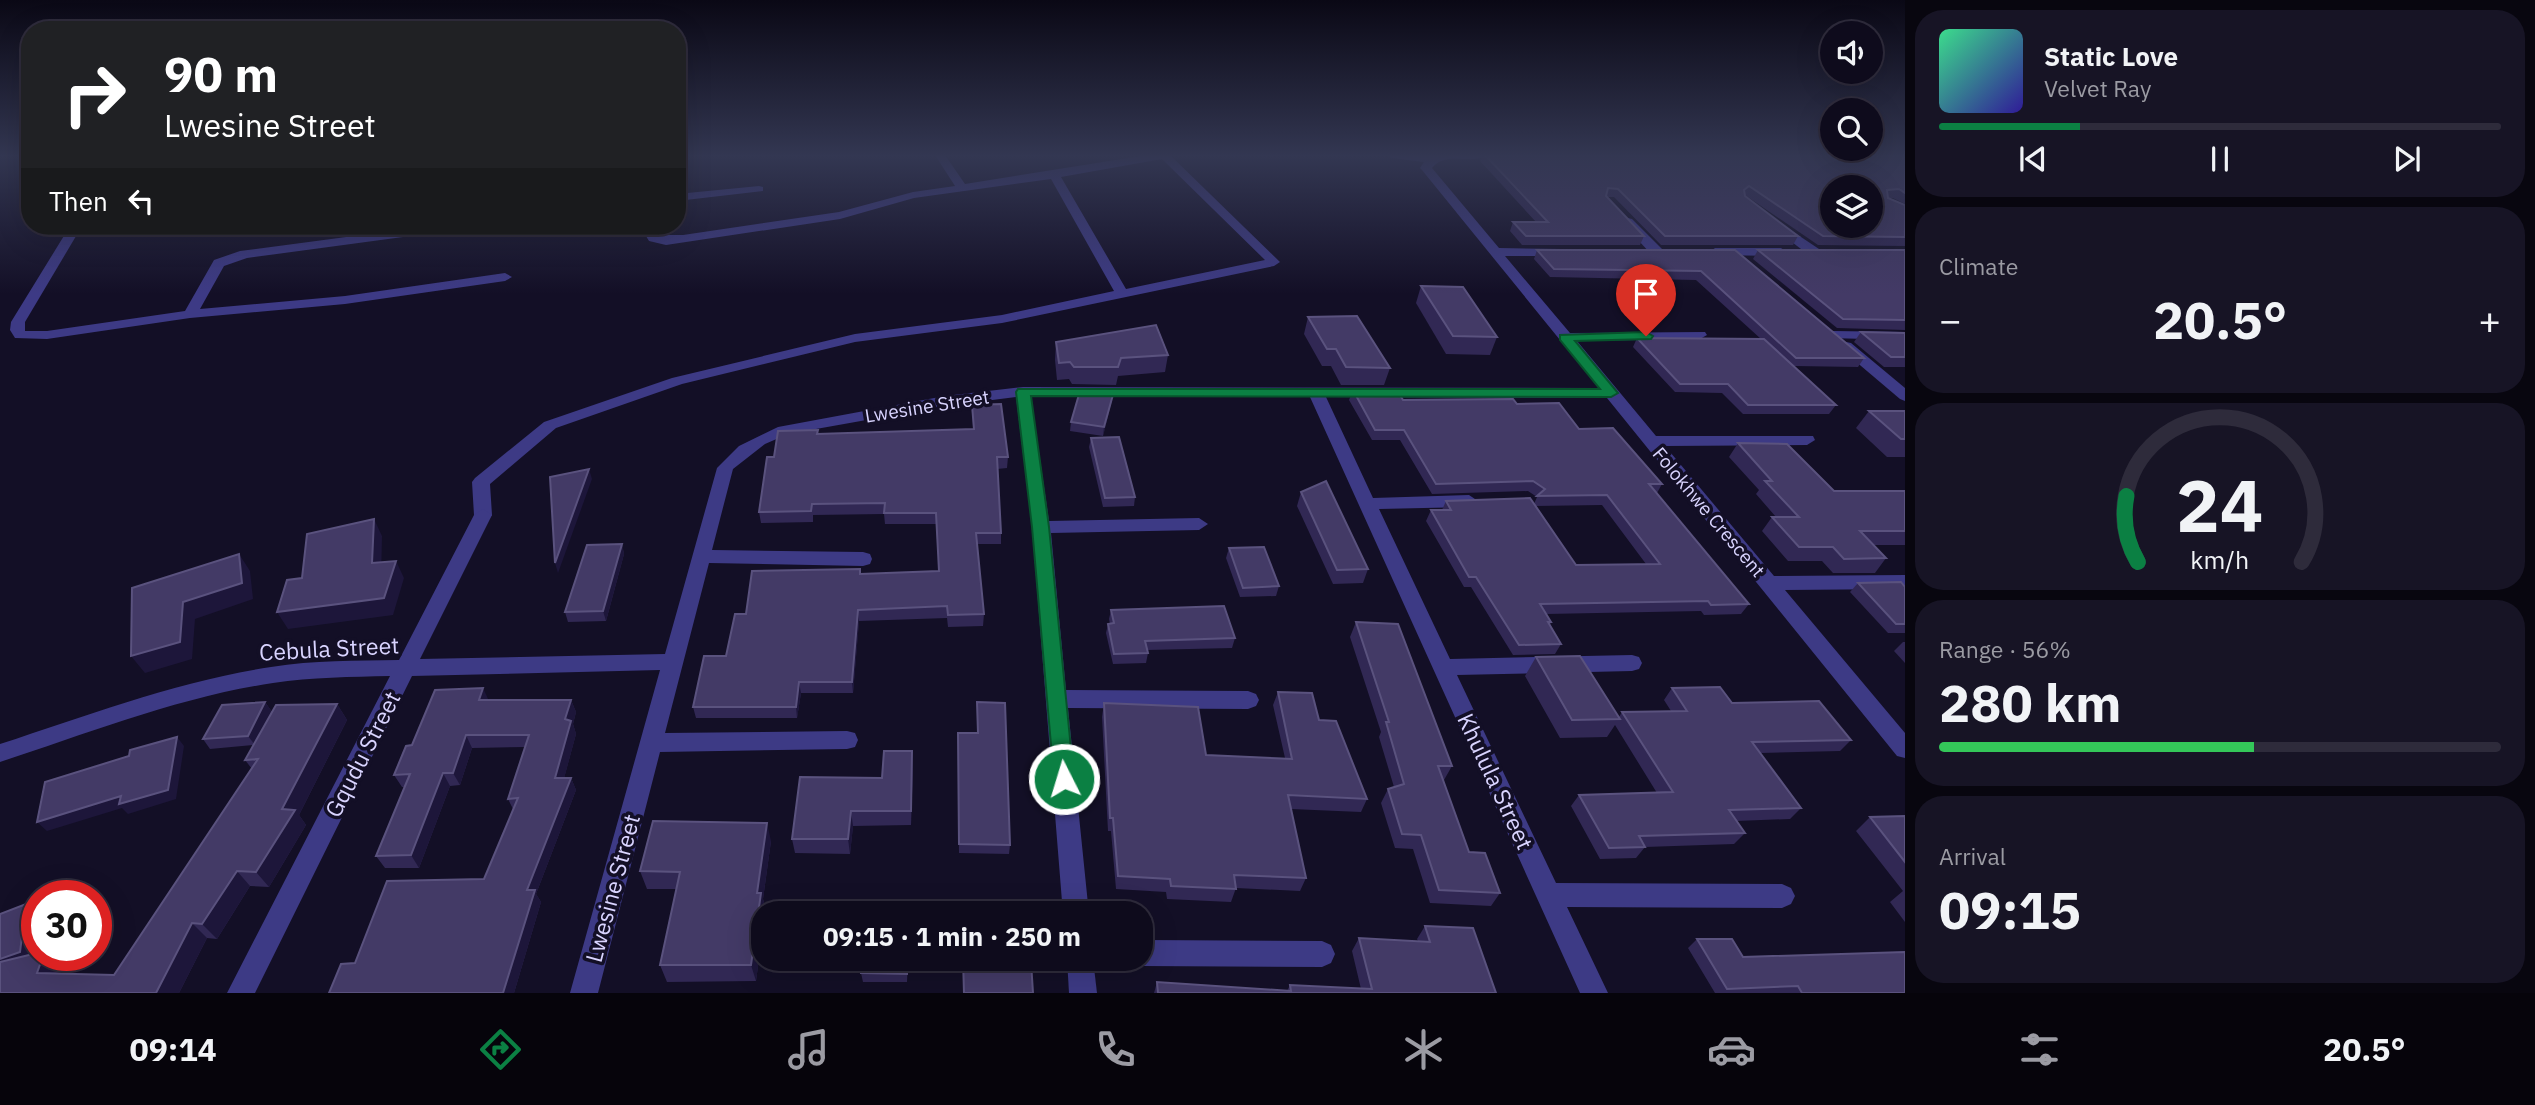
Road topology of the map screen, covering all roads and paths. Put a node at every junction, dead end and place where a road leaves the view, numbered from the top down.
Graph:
1 (890, 201) edge
2 (1072, 201) edge
3 (1212, 201) edge
4 (1453, 201) edge
5 (1616, 210) edge
6 (1765, 216) edge
7 (71, 235) edge
8 (357, 235) edge
9 (651, 235) edge
10 (1494, 252) junction
11 (1576, 252) edge
12 (1657, 252) edge
13 (1696, 252) edge
14 (1734, 252) junction
15 (1754, 269) edge
16 (505, 277) dead end
17 (1123, 295) junction
18 (190, 314) junction
19 (1700, 335) edge
20 (1905, 336) edge
21 (1565, 337) junction
22 (1315, 391) junction
23 (1023, 392) junction
24 (1611, 393) junction
25 (1905, 396) edge
26 (1807, 440) dead end
27 (1651, 441) junction
28 (1488, 501) edge
29 (1367, 504) junction
30 (1199, 524) dead end
31 (1041, 527) junction
32 (701, 556) junction
33 (863, 559) dead end
34 (1905, 582) edge
35 (1768, 583) junction
36 (672, 662) junction
37 (1632, 663) dead end
38 (1443, 667) junction
39 (405, 670) junction
40 (1057, 699) junction
41 (1248, 699) dead end
42 (847, 740) dead end
43 (651, 743) junction
44 (1905, 749) edge
45 (0, 753) edge
46 (1548, 895) junction
47 (1782, 896) dead end
48 (1075, 901) edge
49 (1153, 953) edge
50 (1322, 954) dead end
51 (1081, 971) edge
52 (241, 993) edge
53 (584, 993) edge
54 (1083, 993) edge
55 (1594, 993) edge

1 - 9 street
2 - 17 street
3 - 17 street
4 - 10 street, Folokhwe Crescent
5 - 12 street
6 - 14 street
7 - 18 street
8 - 18 street
10 - 11 street
10 - 21 street, Folokhwe Crescent
13 - 14 street
14 - 15 street
16 - 18 street
17 - 39 street, Gqudu Street
19 - 21 street
20 - 25 street
21 - 24 street, Folokhwe Crescent
22 - 23 street, Lwesine Street
22 - 24 street, Lwesine Street
22 - 29 street, Khulula Street
23 - 31 street
23 - 32 street, Lwesine Street
24 - 27 street, Folokhwe Crescent
26 - 27 street, Folokhwe Crescent
27 - 35 street, Folokhwe Crescent
28 - 29 street
29 - 38 street, Khulula Street
30 - 31 street
31 - 40 street
32 - 33 street
32 - 36 street, Lwesine Street
34 - 35 street, Folokhwe Crescent
35 - 44 street, Folokhwe Crescent
36 - 39 street, Cebula Street
36 - 43 street, Lwesine Street
37 - 38 street
38 - 46 street, Khulula Street
39 - 45 street, Cebula Street
39 - 52 street, Gqudu Street
40 - 41 street
40 - 48 street
42 - 43 street
43 - 53 street, Lwesine Street
46 - 47 street
46 - 55 street, Khulula Street
49 - 50 street
51 - 54 street

